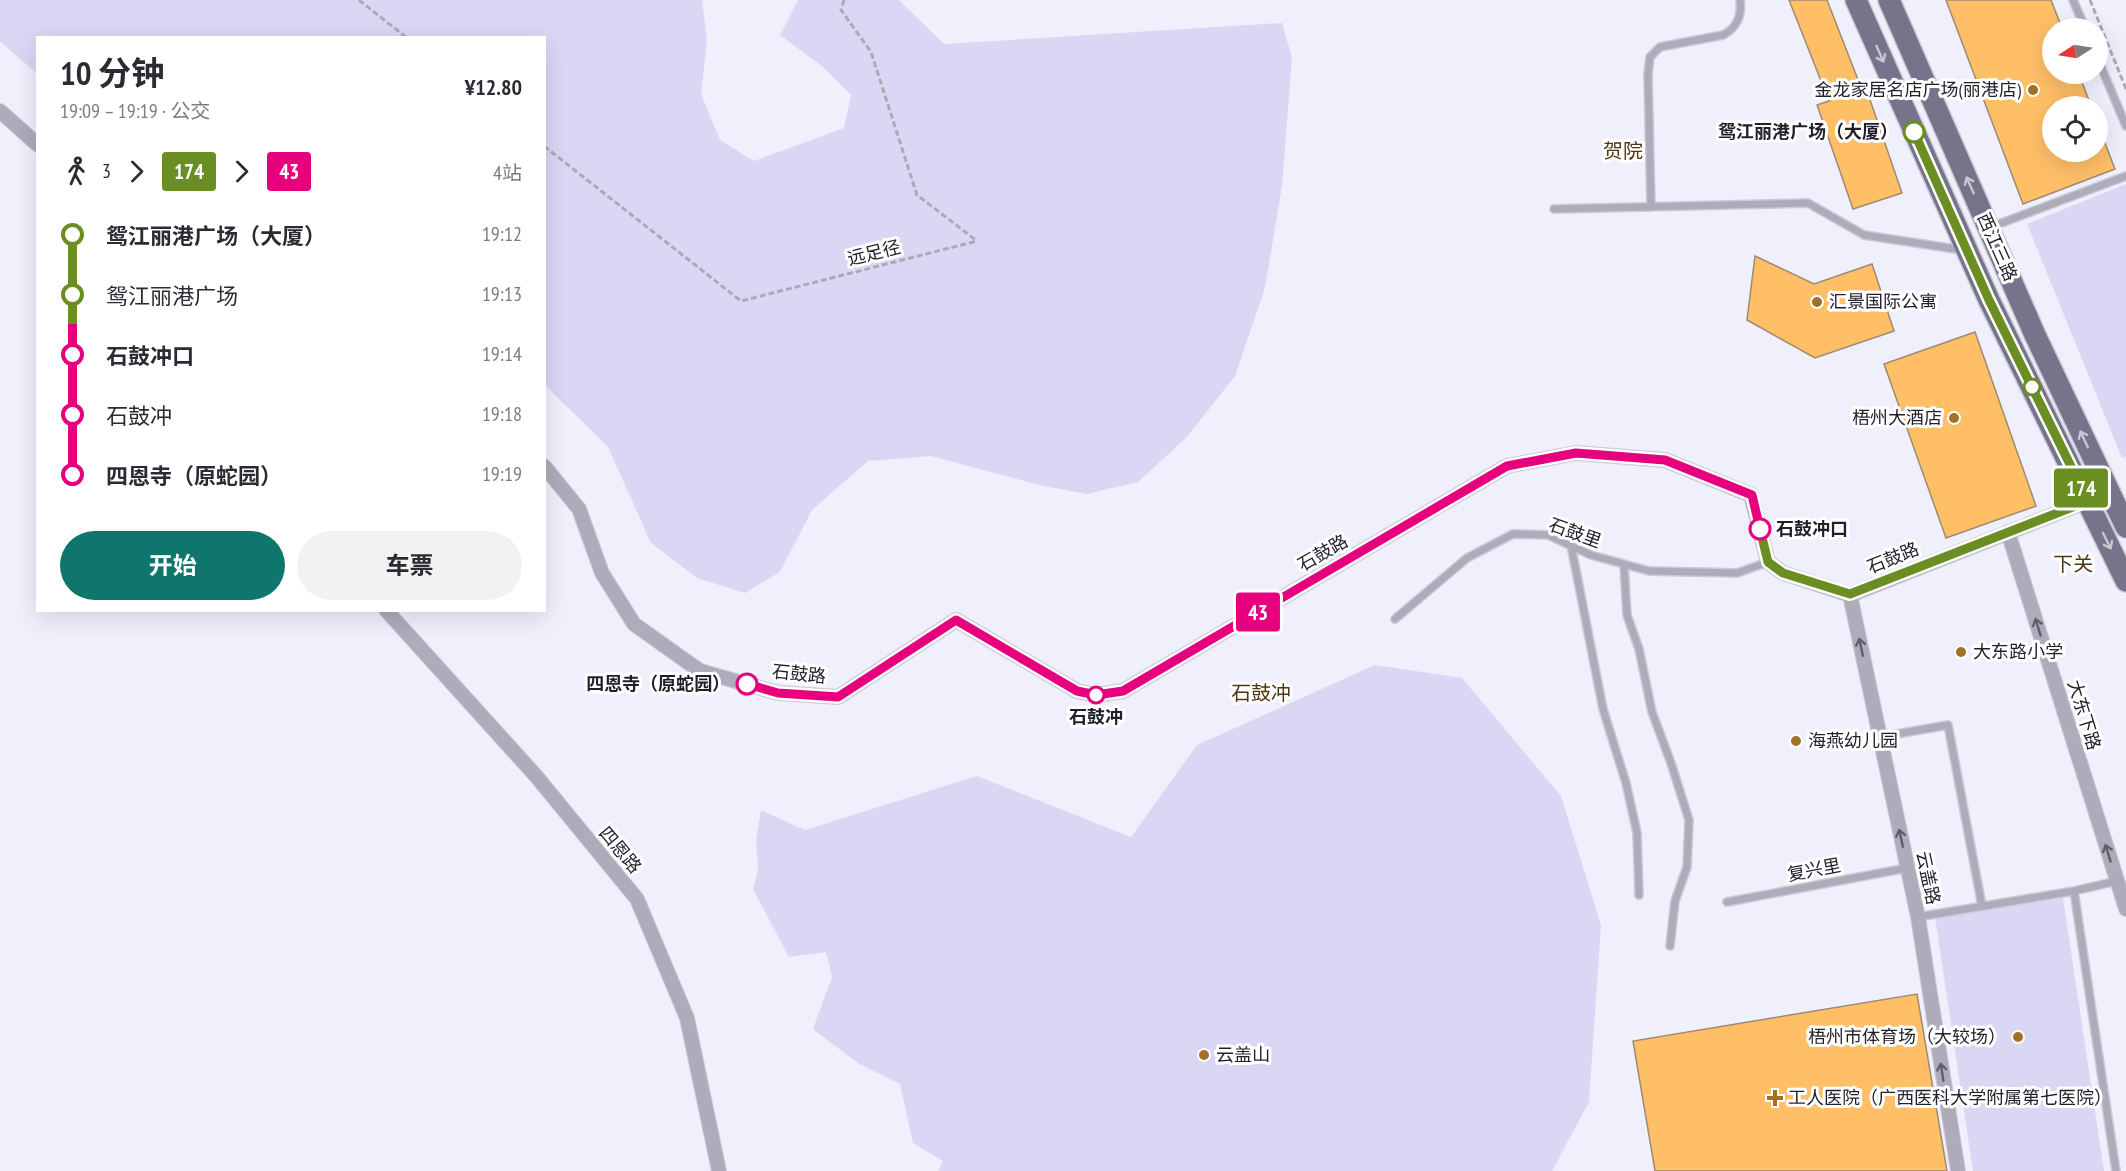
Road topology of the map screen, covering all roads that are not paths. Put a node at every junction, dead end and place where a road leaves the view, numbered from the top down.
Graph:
1 (1740, 0) edge
2 (1856, 0) edge
3 (1889, 0) edge
4 (2073, 0) edge
5 (2081, 18) edge
6 (2108, 83) edge
7 (0, 111) edge
8 (2126, 126) edge
9 (22, 129) junction
10 (36, 135) edge
11 (36, 143) edge
12 (2126, 176) edge
13 (1651, 207) junction
14 (1554, 209) dead end
15 (1989, 228) junction
16 (1967, 251) junction
17 (546, 468) edge
18 (2088, 501) junction
19 (2126, 527) edge
20 (2008, 532) junction
21 (1571, 545) junction
22 (1768, 562) junction
23 (1624, 566) junction
24 (2126, 581) edge
25 (1850, 594) junction
26 (388, 612) edge
27 (1395, 619) dead end
28 (1880, 737) junction
29 (1907, 868) junction
30 (2117, 881) junction
31 (2074, 891) junction
32 (1640, 895) dead end
33 (1727, 902) dead end
34 (1982, 906) junction
35 (2126, 909) edge
36 (1918, 917) junction
37 (1670, 946) dead end
38 (718, 1171) edge
39 (1958, 1171) edge
40 (2116, 1171) edge

1 - 13 lane
2 -> 16 main road, 西江三路
15 -> 3 main road, 西江三路
4 - 5 lane
6 - 8 lane
7 - 9 street
9 - 10 street
9 - 11 street
12 - 15 lane
13 - 14 lane
13 - 16 lane
19 -> 15 main road, 西江三路
16 - 18 main road, 西江三路
17 - 22 street, 石鼓路
18 - 20 street, 石鼓路
18 -> 24 main road, 西江三路
20 - 25 street, 石鼓路
30 -> 20 street, 大东下路
21 - 23 lane, 石鼓里
21 - 27 lane, 石鼓里
21 - 32 lane
22 - 23 lane, 石鼓里
22 - 25 street
23 - 37 lane
28 -> 25 street, 云盖路
26 - 38 street, 四恩路
29 -> 28 street, 云盖路
28 - 34 lane
29 - 33 lane, 复兴里
29 - 36 street, 云盖路
30 - 31 lane
30 - 35 street, 大东下路
31 - 34 lane
31 - 40 lane
34 - 36 lane
39 -> 36 street, 云盖路

